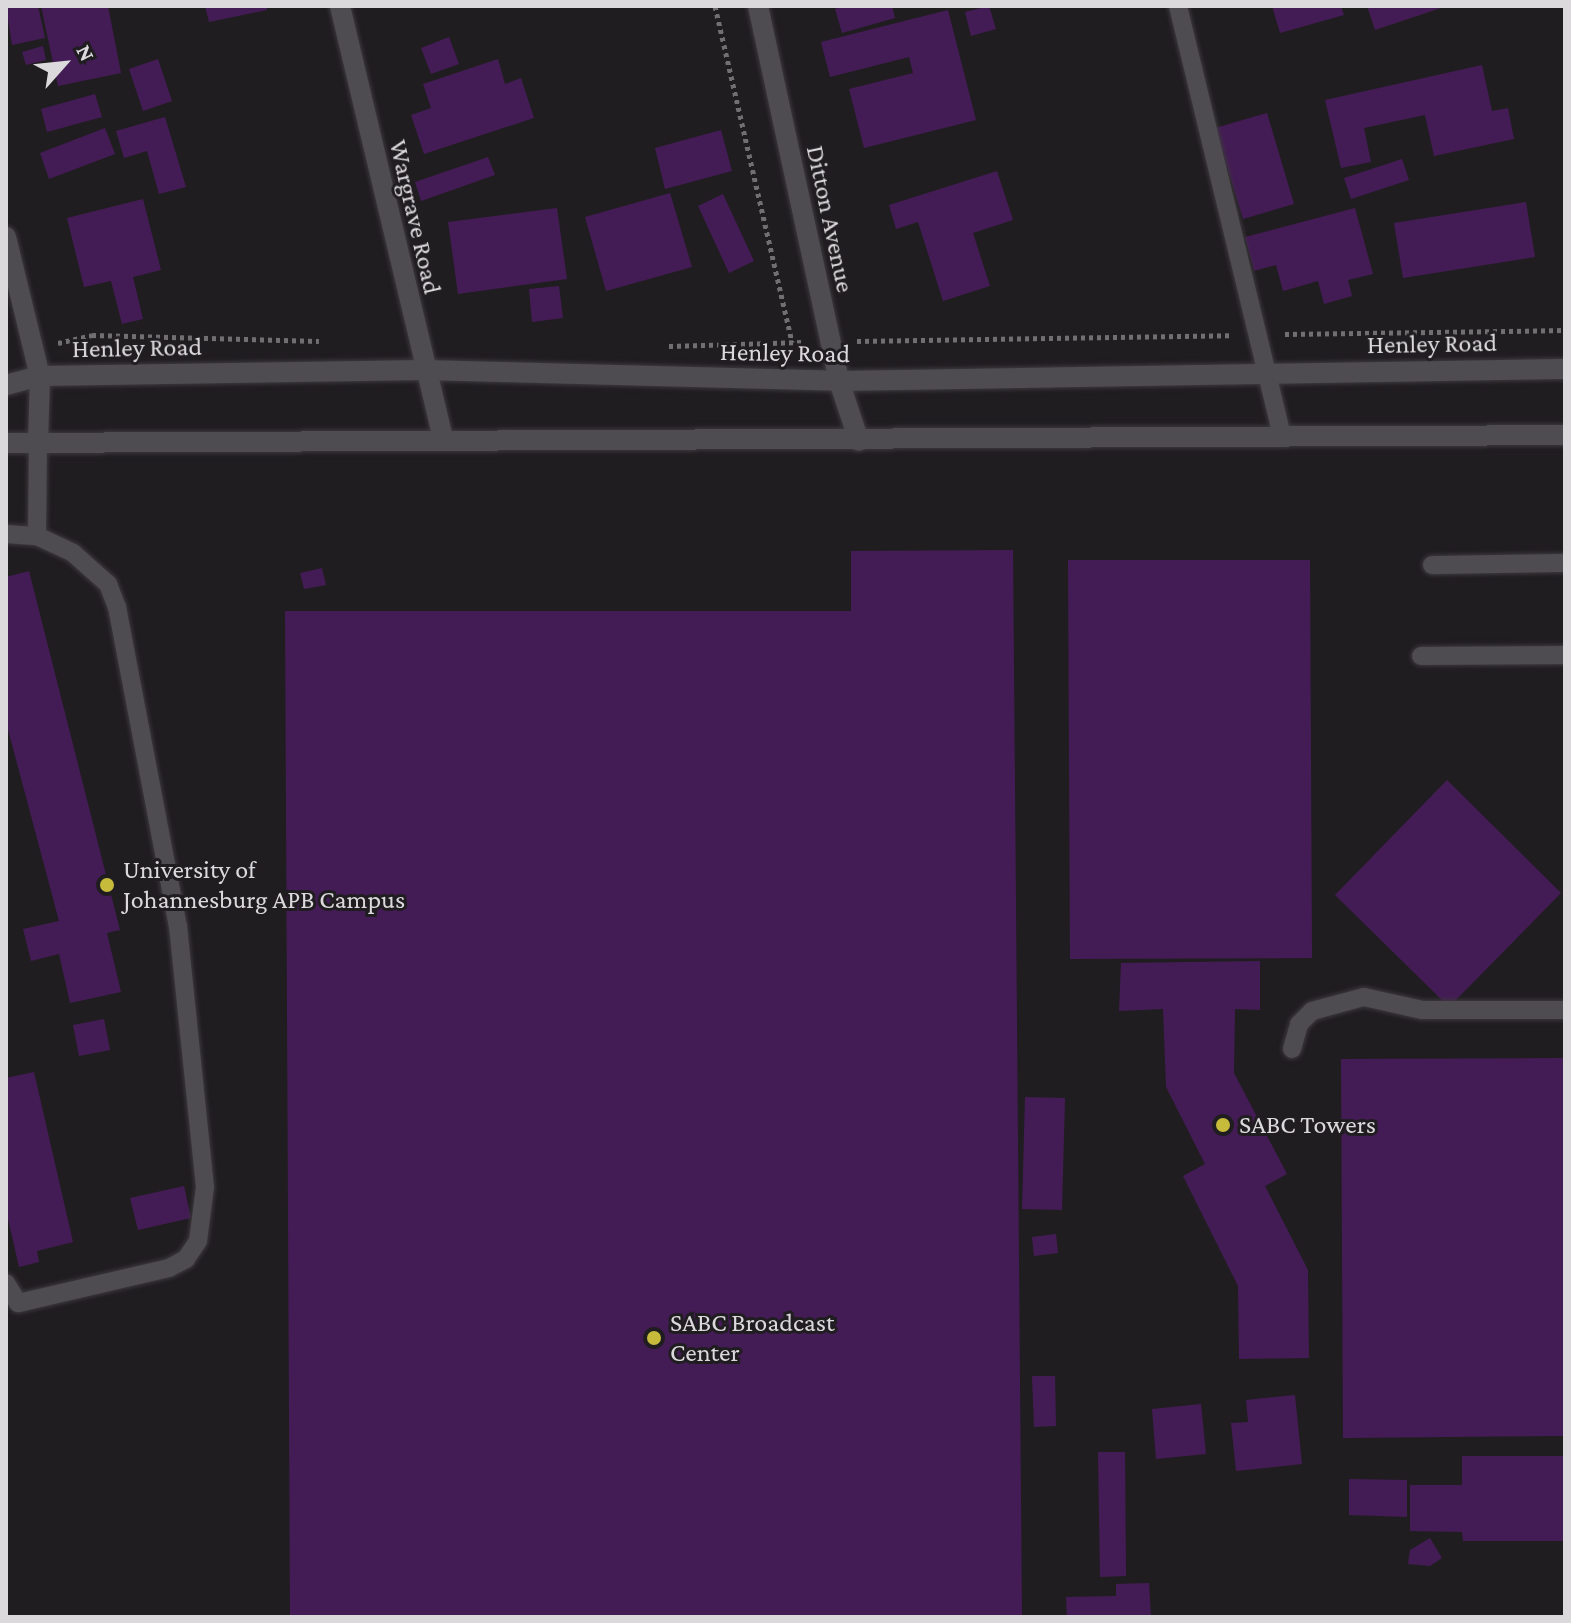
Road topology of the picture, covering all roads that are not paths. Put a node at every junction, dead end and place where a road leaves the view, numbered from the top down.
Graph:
1 (340, 6) edge
2 (758, 6) edge
3 (1178, 6) edge
4 (6, 237) edge
5 (1565, 369) edge
6 (424, 370) junction
7 (1264, 372) junction
8 (40, 376) junction
9 (839, 381) junction
10 (6, 385) edge
11 (1281, 433) junction
12 (1565, 435) edge
13 (443, 439) junction
14 (859, 441) junction
15 (38, 442) junction
16 (6, 443) edge
17 (6, 534) edge
18 (37, 536) junction
19 (1565, 563) edge
20 (1432, 565) dead end
21 (1565, 655) edge
22 (1421, 656) dead end
23 (1565, 1010) edge
24 (1292, 1049) dead end
25 (6, 1283) edge

1 - 6 main road, Wargrave Road
2 - 9 main road, Ditton Avenue
3 - 7 lane
4 - 8 main road
5 - 7 main road, Henley Road
6 - 8 main road, Henley Road
6 - 9 main road, Henley Road
6 - 13 main road, Wargrave Road
7 - 9 main road, Henley Road
7 - 11 lane
8 - 10 main road, Henley Road
8 - 15 main road
9 - 14 main road, Ditton Avenue
11 - 12 main road
11 - 14 main road
13 - 14 main road
13 - 15 main road
15 - 16 main road
15 - 18 lane
17 - 18 lane
18 - 25 lane
19 - 20 lane
21 - 22 lane
23 - 24 lane

